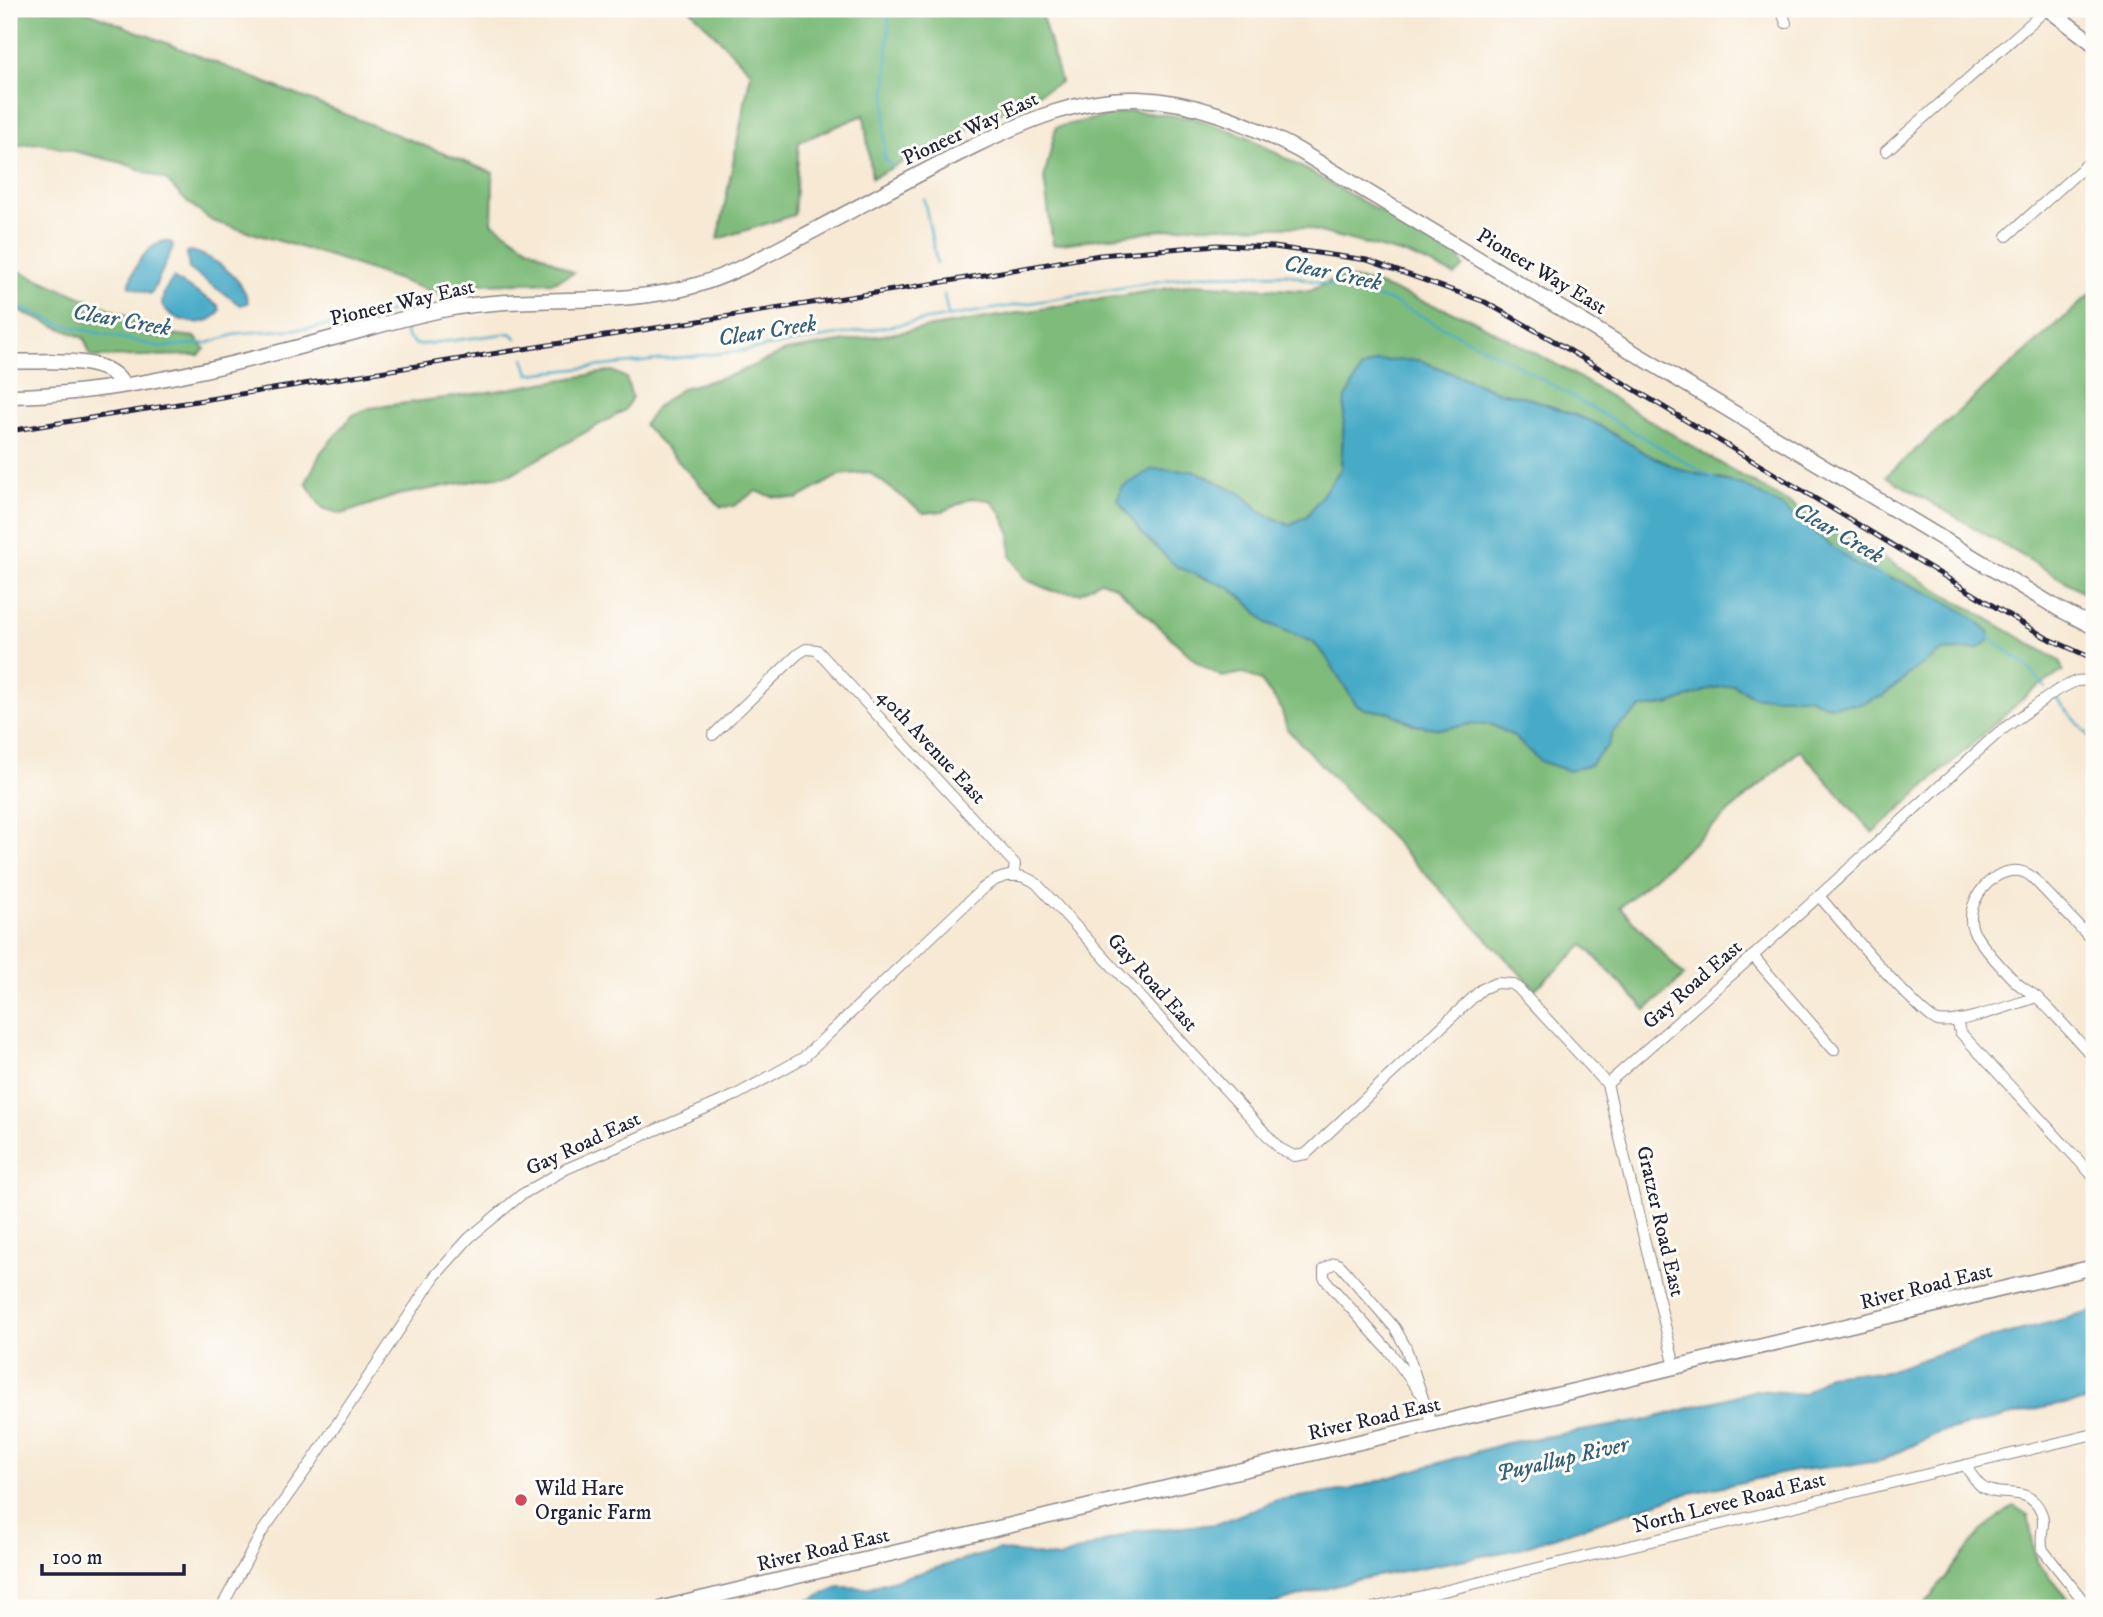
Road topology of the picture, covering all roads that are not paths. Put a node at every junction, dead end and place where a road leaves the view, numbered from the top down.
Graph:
1 (1781, 9) edge
2 (2048, 9) edge
3 (1786, 23) dead end
4 (2094, 44) edge
5 (1886, 151) dead end
6 (2094, 158) edge
7 (2007, 236) dead end
8 (9, 362) edge
9 (123, 386) junction
10 (9, 396) edge
11 (2094, 627) edge
12 (2094, 680) edge
13 (713, 734) dead end
14 (1013, 876) junction
15 (1819, 896) junction
16 (2094, 942) edge
17 (1753, 956) junction
18 (2037, 997) junction
19 (1957, 1021) junction
20 (1834, 1050) dead end
21 (2094, 1058) edge
22 (1607, 1084) junction
23 (2094, 1177) edge
24 (2094, 1266) edge
25 (1675, 1367) junction
26 (1419, 1391) junction
27 (1432, 1425) junction
28 (2094, 1434) edge
29 (1965, 1465) junction
30 (221, 1608) edge
31 (663, 1608) edge
32 (1373, 1608) edge
33 (2089, 1608) edge

1 - 3 street
2 - 4 main road
2 - 5 street
6 - 7 street
8 - 9 main road
9 - 10 main road, Pioneer Way East
9 - 11 main road, Pioneer Way East
12 - 15 street, Gay Road East
13 - 14 street, 40th Avenue East
14 - 22 street, Gay Road East
14 - 30 street, Gay Road East
15 - 17 street, Gay Road East
15 - 19 street
16 - 18 street
17 - 20 street
17 - 22 street, Gay Road East
18 - 19 street
18 - 21 street
19 - 23 street
22 - 25 street, Gratzer Road East
24 - 25 main road, River Road East
25 - 27 main road, River Road East
26 - 26 street
26 - 27 street
27 - 31 main road, River Road East
28 - 29 street, North Levee Road East
29 - 32 street, North Levee Road East
29 - 33 street

